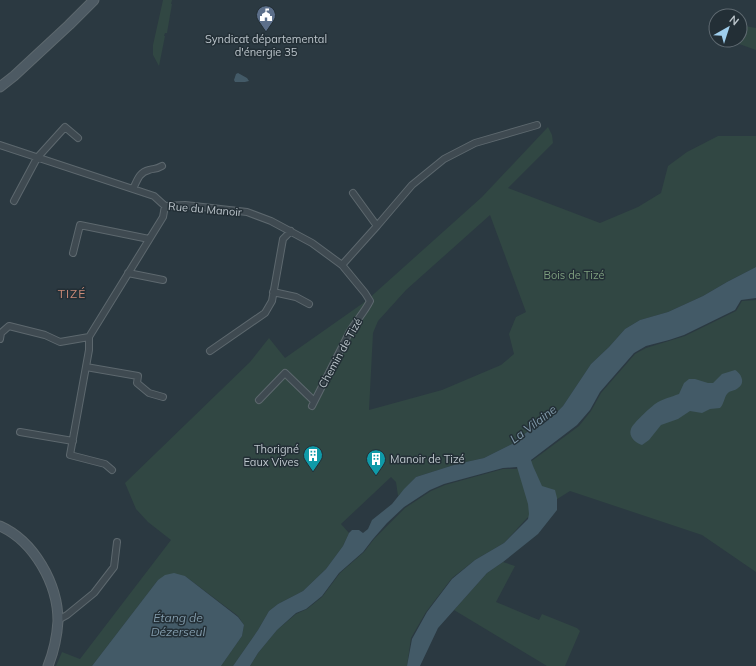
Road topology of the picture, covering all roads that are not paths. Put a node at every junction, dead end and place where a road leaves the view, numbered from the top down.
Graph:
1 (94, 0) edge
2 (14, 76) junction
3 (0, 87) edge
4 (0, 94) edge
5 (537, 125) dead end
6 (78, 138) dead end
7 (0, 145) edge
8 (37, 158) junction
9 (162, 166) dead end
10 (133, 189) junction
11 (353, 193) dead end
12 (14, 201) dead end
13 (165, 206) junction
14 (377, 226) junction
15 (291, 231) junction
16 (149, 239) junction
17 (73, 253) dead end
18 (342, 265) junction
19 (128, 273) junction
20 (163, 280) dead end
21 (273, 292) junction
22 (370, 301) joint
23 (309, 304) dead end
24 (89, 337) junction
25 (0, 339) edge
26 (210, 351) dead end
27 (86, 366) junction
28 (162, 397) dead end
29 (259, 400) dead end
30 (20, 432) dead end
31 (73, 441) junction
32 (112, 470) dead end
33 (0, 526) edge
34 (117, 542) dead end
35 (58, 620) junction
36 (48, 666) edge

1 - 2 street
2 - 3 street
2 - 4 street
5 - 14 street
6 - 8 street
7 - 8 street, Rue du Manoir
8 - 10 street, Rue du Manoir
8 - 12 street
9 - 10 street
10 - 13 street, Rue du Manoir
11 - 14 street
13 - 15 street, Rue du Manoir
13 - 16 street
14 - 18 street
15 - 18 street, Rue du Manoir
15 - 21 street
16 - 17 street
16 - 19 street
18 - 22 street, Rue du Manoir
19 - 20 street
19 - 24 street
21 - 23 street
21 - 26 street
22 - 29 street, Chemin de Tizé
24 - 25 street
24 - 27 street
27 - 28 street
27 - 31 street
30 - 31 street
31 - 32 street
33 - 35 street
34 - 35 street
35 - 36 street

